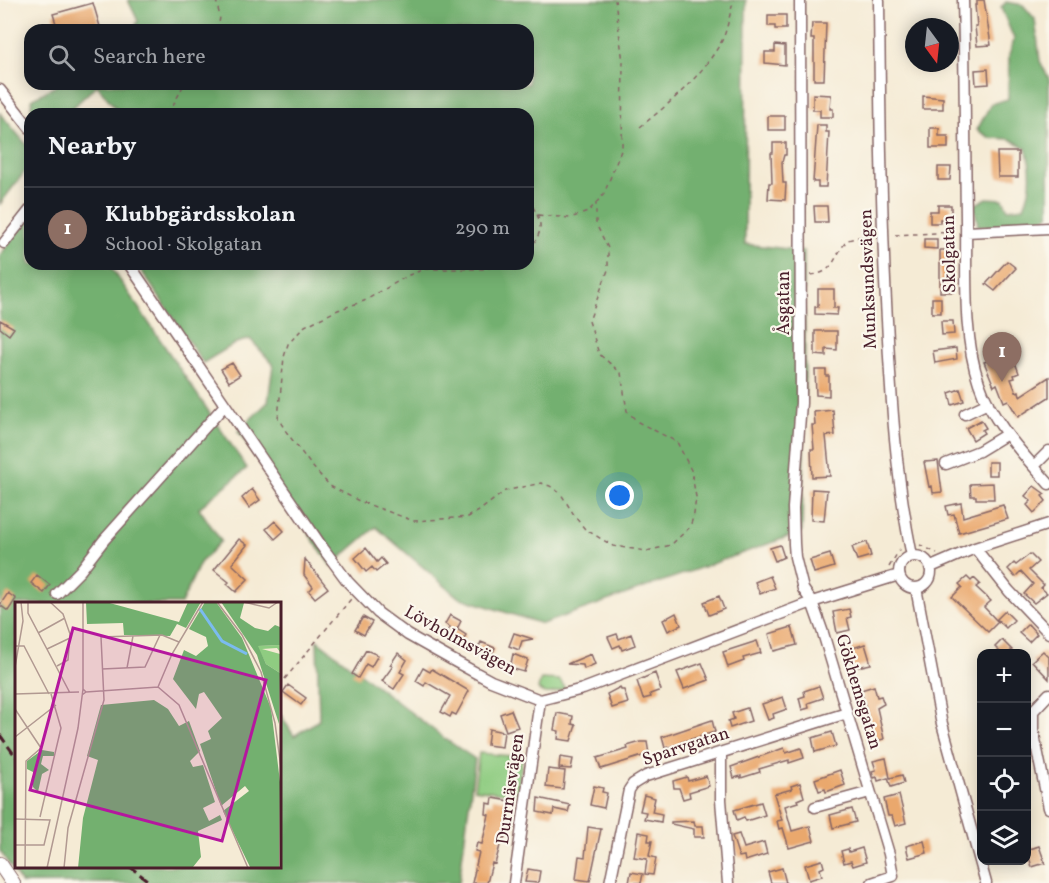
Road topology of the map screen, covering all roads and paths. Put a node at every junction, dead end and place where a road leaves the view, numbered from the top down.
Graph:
1 (216, 0) edge
2 (615, 0) edge
3 (734, 0) edge
4 (800, 0) edge
5 (879, 0) edge
6 (963, 0) edge
7 (218, 24) edge
8 (0, 90) edge
9 (181, 90) edge
10 (172, 108) edge
11 (24, 120) edge
12 (640, 127) dead end
13 (596, 202) junction
14 (534, 209) edge
15 (538, 215) junction
16 (24, 218) edge
17 (1049, 228) edge
18 (966, 232) junction
19 (867, 235) dead end
20 (895, 235) dead end
21 (4, 243) dead end
22 (534, 243) edge
23 (133, 270) edge
24 (422, 270) edge
25 (801, 276) junction
26 (988, 403) junction
27 (225, 405) junction
28 (965, 414) dead end
29 (1007, 434) junction
30 (1049, 451) edge
31 (946, 464) dead end
32 (1034, 466) junction
33 (1049, 484) edge
34 (1049, 524) edge
35 (975, 548) junction
36 (911, 551) junction
37 (941, 552) dead end
38 (931, 567) junction
39 (888, 568) dead end
40 (899, 575) junction
41 (916, 588) junction
42 (358, 592) junction
43 (57, 594) dead end
44 (812, 602) junction
45 (1049, 633) edge
46 (280, 685) edge
47 (1049, 694) edge
48 (540, 700) junction
49 (847, 713) junction
50 (721, 753) junction
51 (870, 792) junction
52 (815, 807) dead end
53 (1049, 808) edge
54 (0, 864) edge
55 (13, 883) edge
56 (514, 883) edge
57 (610, 883) edge
58 (728, 883) edge
59 (872, 883) edge
60 (986, 883) edge

1 - 7 path
2 - 13 path
3 - 12 path
4 - 25 street, Åsgatan
5 - 36 street, Munksundsvägen
6 - 18 street, Skolgatan
8 - 11 street
9 - 10 path
13 - 15 path
13 - 24 path
14 - 15 path
15 - 22 path
16 - 21 street
17 - 18 street
18 - 20 path
18 - 26 street, Skolgatan
19 - 25 path
23 - 27 street, Lövholmsvägen
25 - 44 street, Åsgatan
26 - 28 street
26 - 29 street, Skolgatan
27 - 42 street, Lövholmsvägen
27 - 43 street
29 - 31 street
29 - 32 street, Skolgatan
30 - 32 street
32 - 33 street, Skolgatan
34 - 35 street
35 - 38 street
35 - 45 street
36 - 37 path
36 - 38 street
36 - 39 path
36 - 40 street
38 - 41 street
40 - 41 street
40 - 44 street
41 - 60 street
42 - 46 path
42 - 48 street, Lövholmsvägen
44 - 48 street
44 - 49 street, Gökhemsgatan
47 - 53 street
48 - 56 street, Durrnäsvägen
49 - 50 street, Sparvgatan
49 - 51 street, Gökhemsgatan
50 - 57 street, Sparvgatan
50 - 58 street
51 - 52 street
51 - 59 street, Gökhemsgatan
54 - 55 main road

